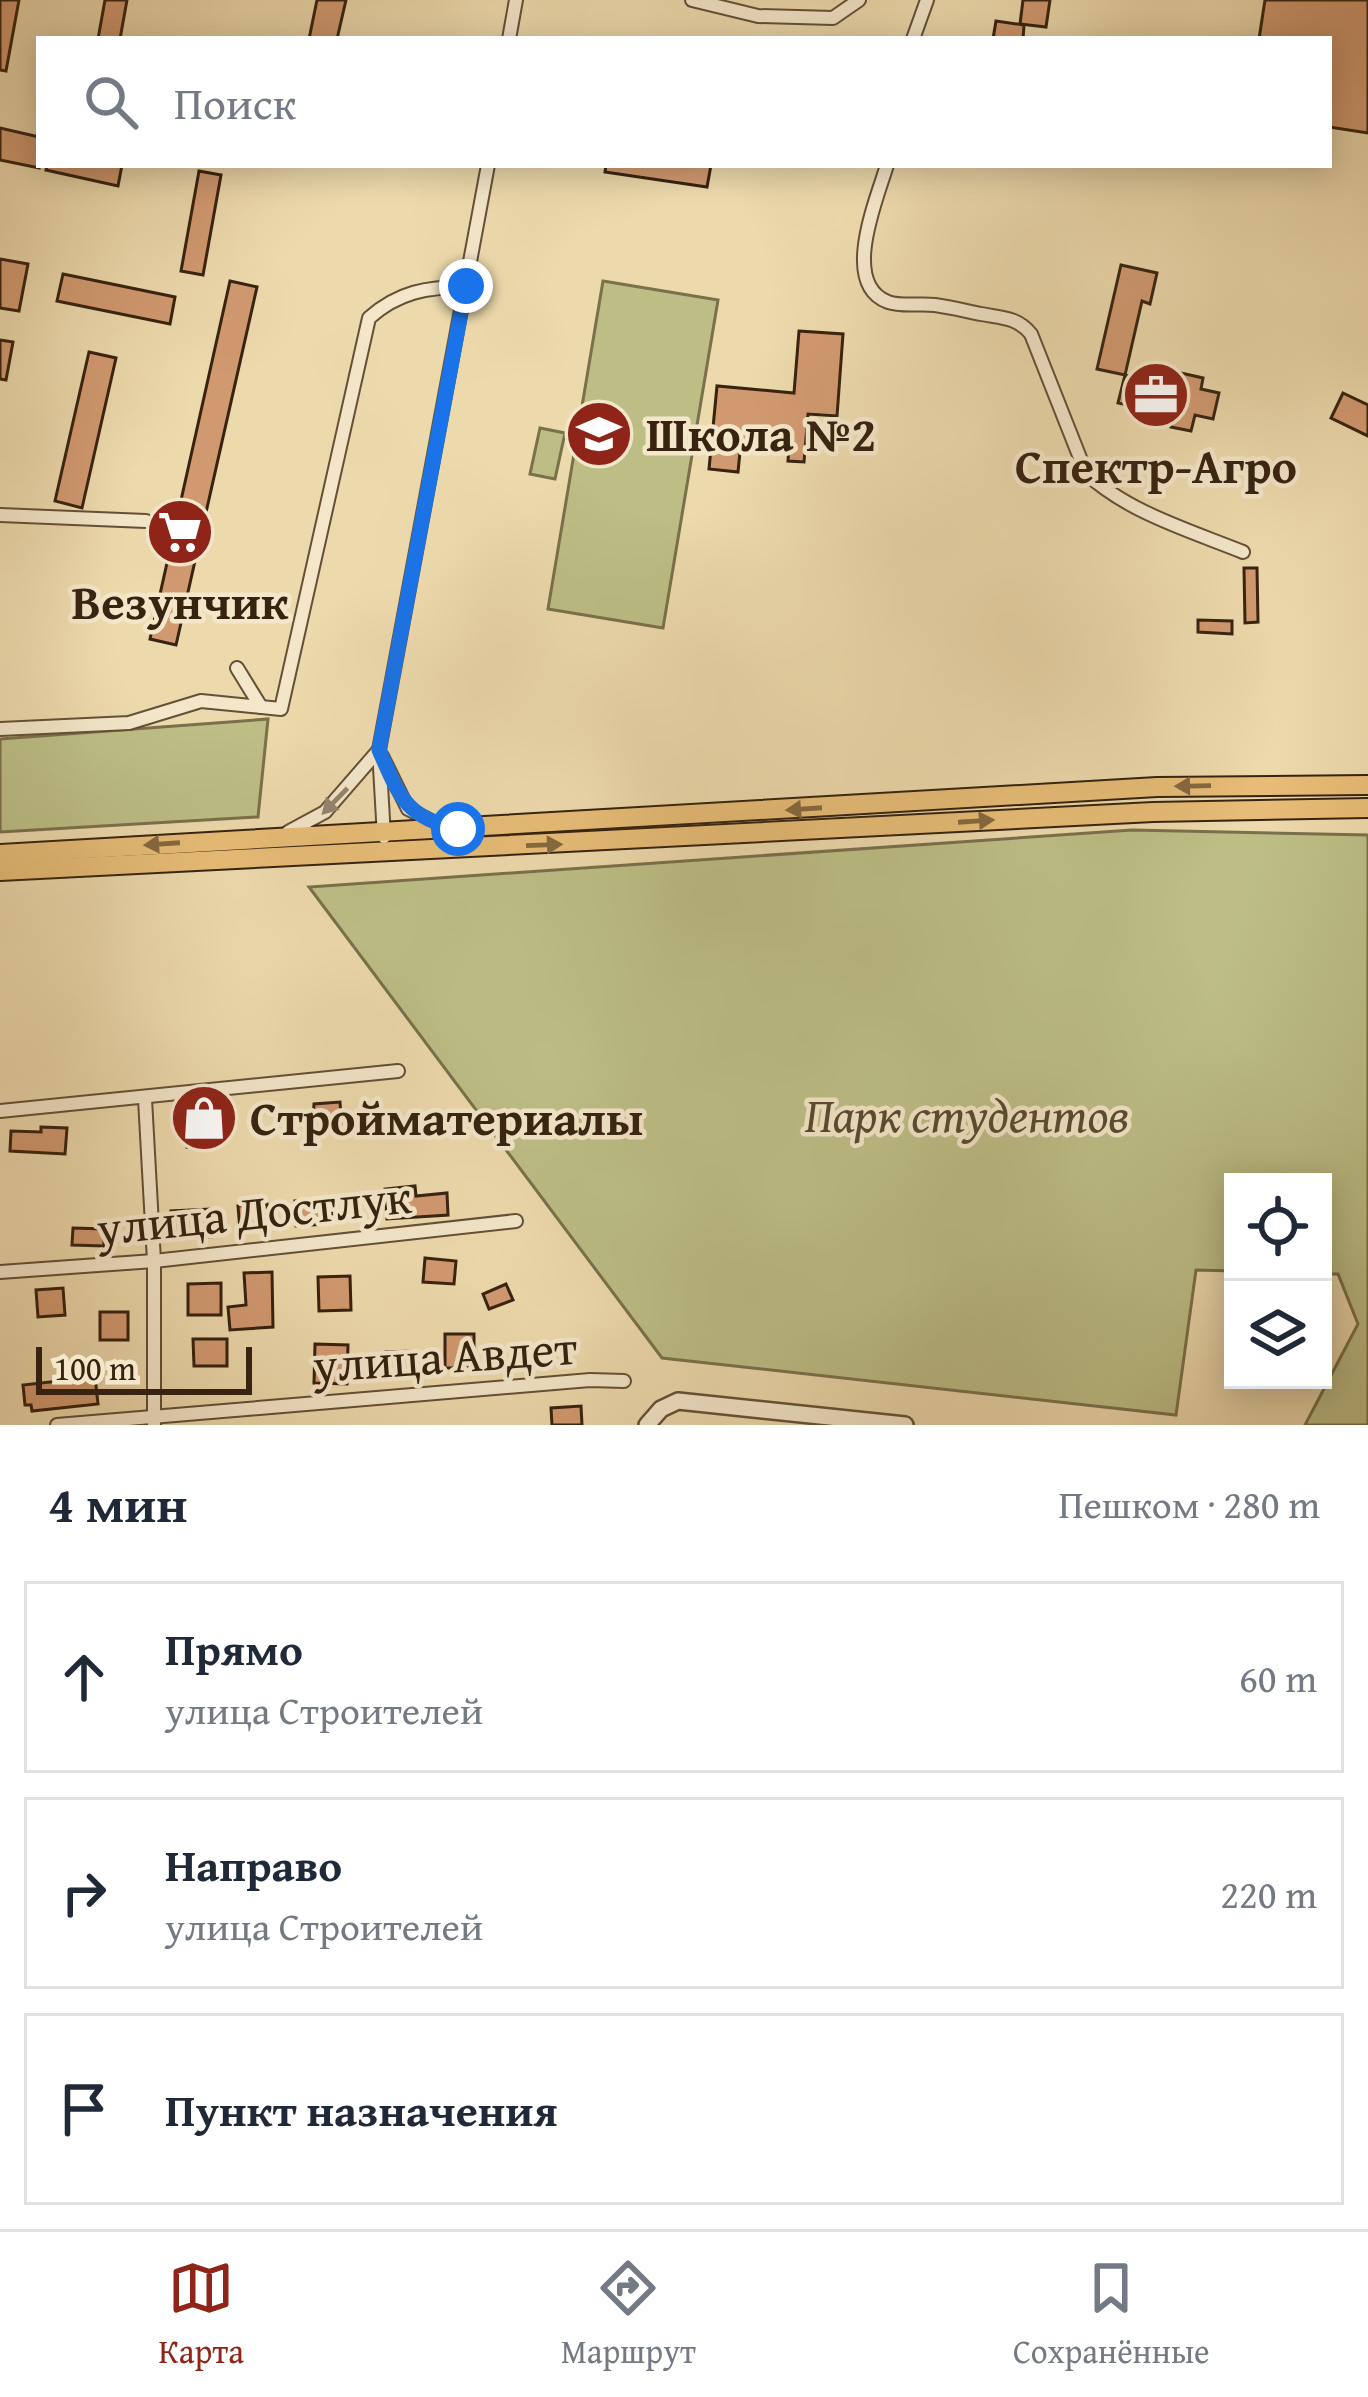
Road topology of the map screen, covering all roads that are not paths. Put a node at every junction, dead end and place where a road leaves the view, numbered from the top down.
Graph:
1 (516, 0) edge
2 (692, 0) edge
3 (859, 0) edge
4 (927, 0) edge
5 (510, 36) edge
6 (914, 36) edge
7 (487, 168) edge
8 (886, 168) edge
9 (466, 286) junction
10 (0, 515) edge
11 (146, 521) dead end
12 (1243, 552) dead end
13 (237, 668) dead end
14 (261, 706) junction
15 (0, 729) edge
16 (379, 750) junction
17 (1368, 785) edge
18 (1368, 808) edge
19 (458, 829) junction
20 (278, 837) junction
21 (385, 841) junction
22 (0, 854) edge
23 (0, 871) edge
24 (398, 1071) dead end
25 (145, 1099) junction
26 (0, 1111) edge
27 (516, 1221) dead end
28 (154, 1261) junction
29 (0, 1272) edge
30 (624, 1382) dead end
31 (154, 1420) edge
32 (57, 1425) edge
33 (647, 1425) edge
34 (905, 1425) edge

1 - 5 street
2 - 3 street
4 - 6 street
7 - 9 street
8 - 12 street
9 - 14 street
9 - 16 street
10 - 11 street
13 - 14 street
14 - 15 street
16 - 19 street
16 -> 20 street
16 - 21 street
17 -> 19 main road
21 -> 18 main road
19 - 21 main road
20 - 21 main road
20 -> 22 main road
21 - 23 main road
24 - 25 street
25 - 26 street
25 - 28 street
27 - 28 street, улица Достлук
28 - 29 street, улица Достлук
28 - 31 street
30 - 31 street, улица Авдет
31 - 32 street, улица Авдет
33 - 34 street

